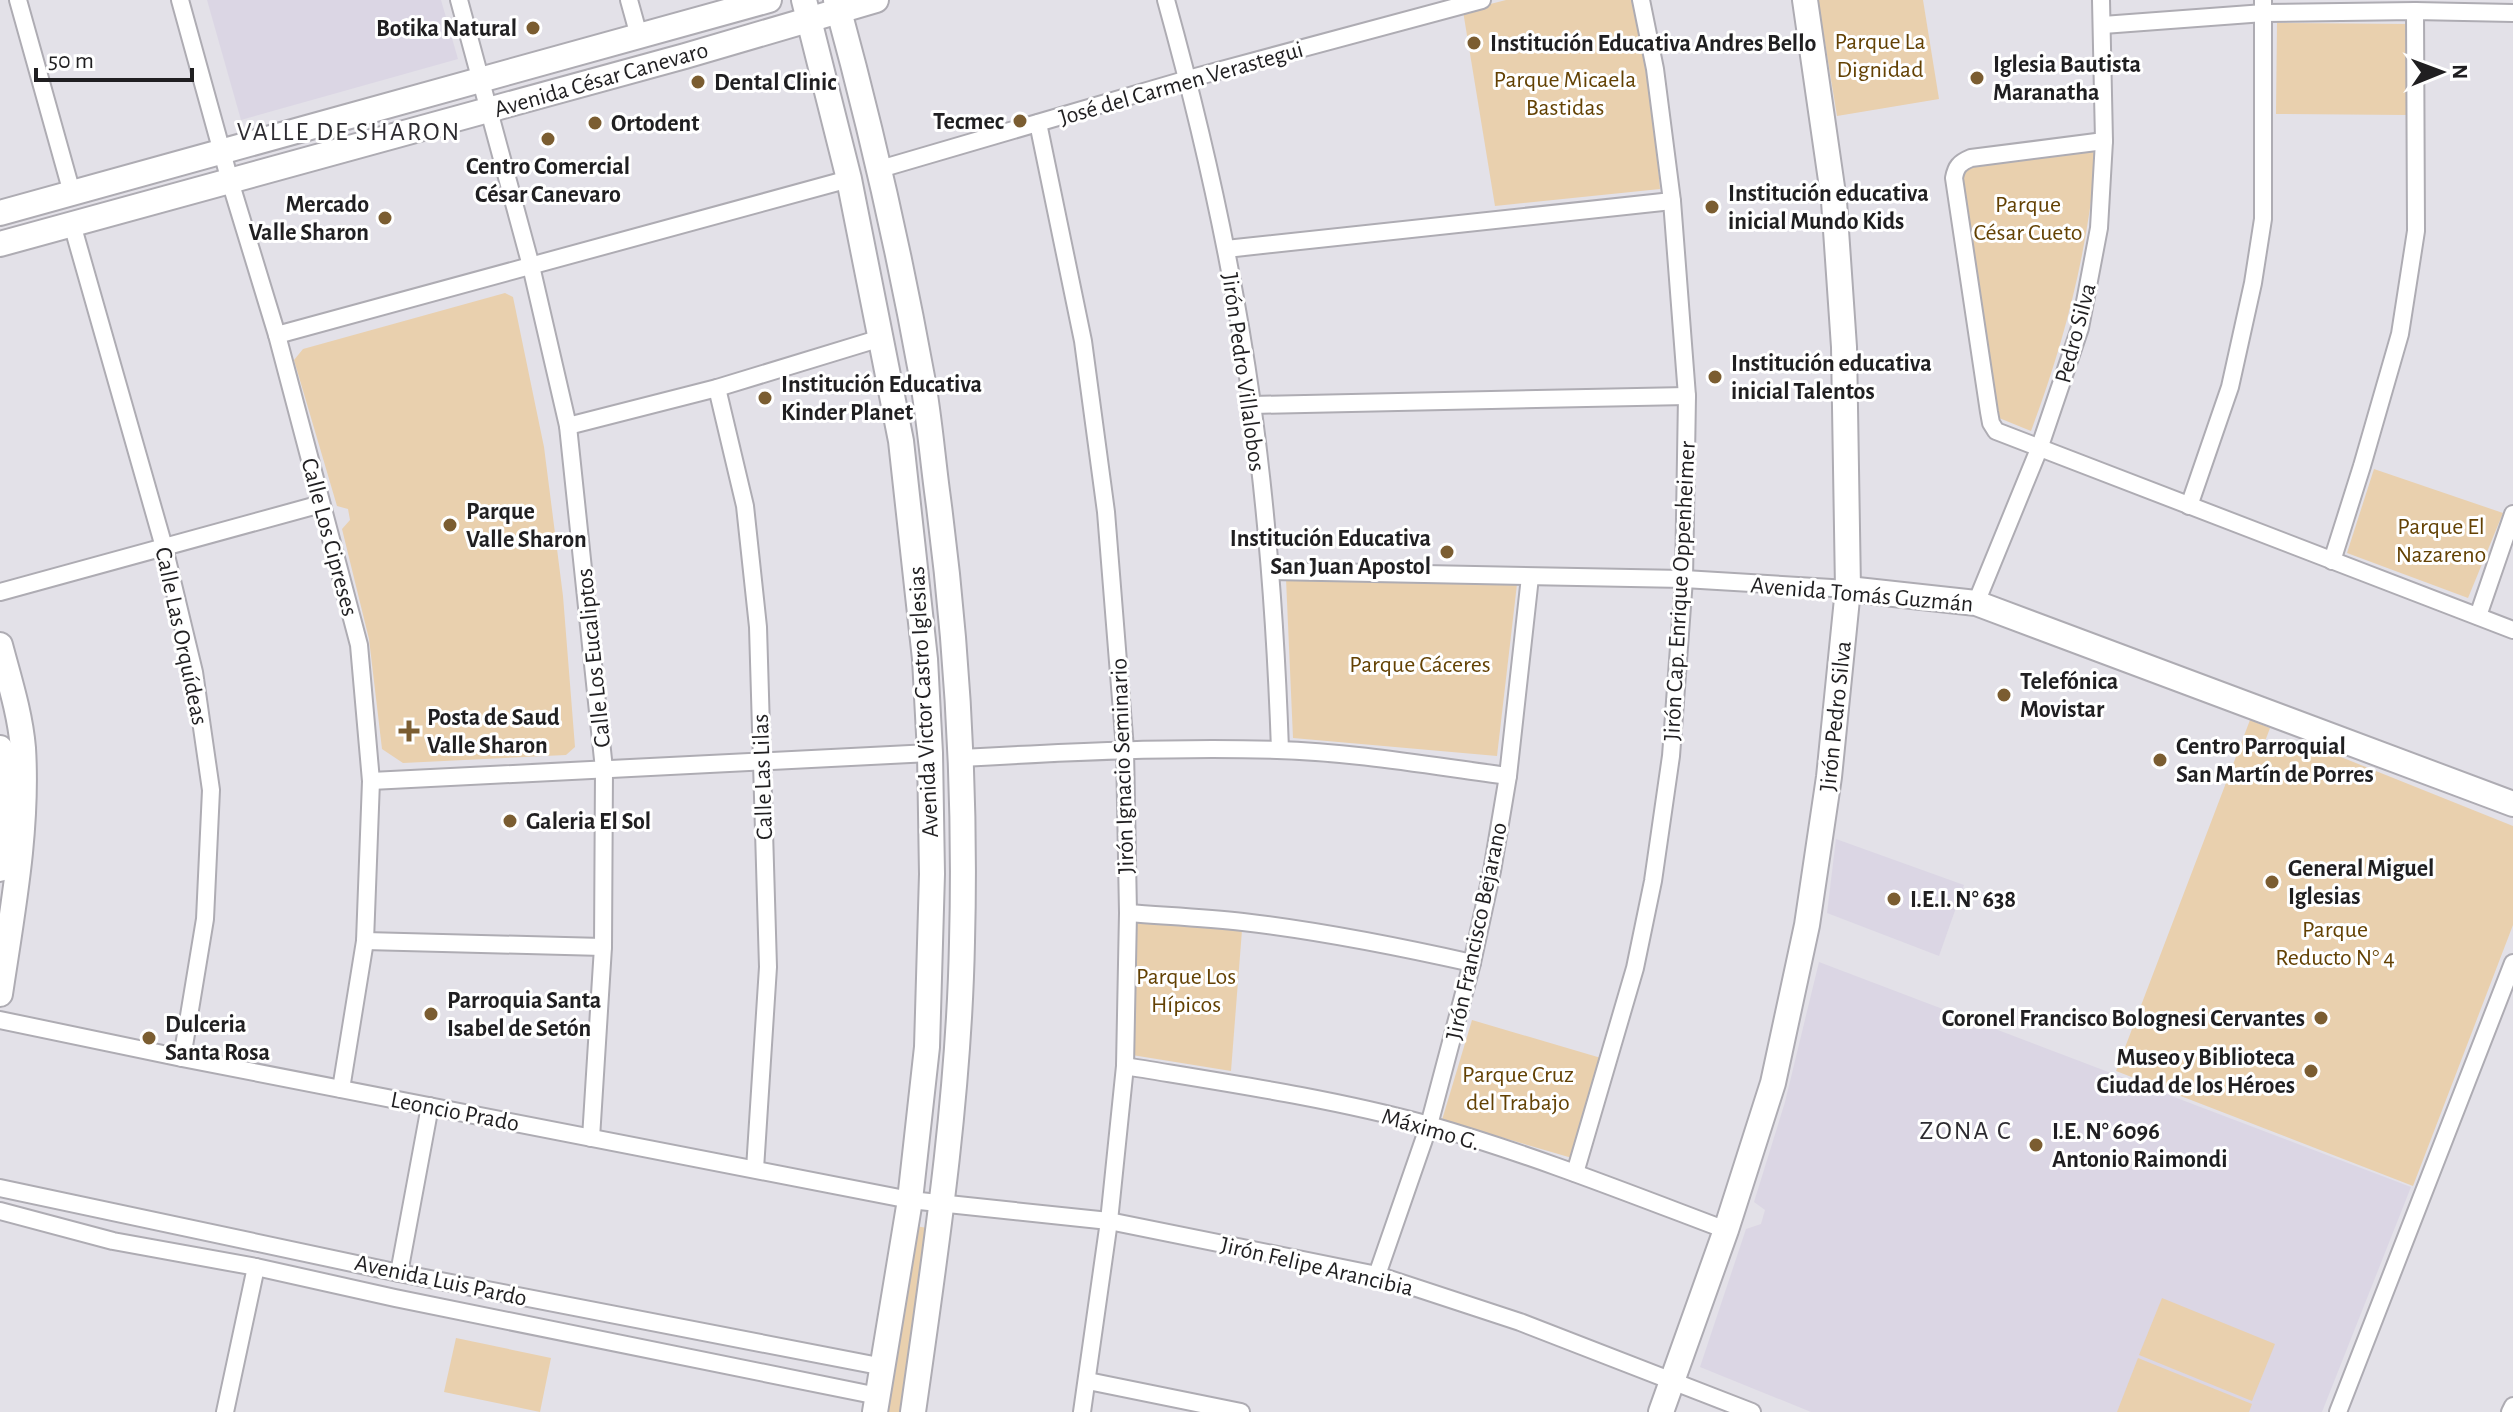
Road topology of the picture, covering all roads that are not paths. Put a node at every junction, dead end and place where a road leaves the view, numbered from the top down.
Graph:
1 (18, 0) edge
2 (180, 0) edge
3 (459, 0) edge
4 (629, 0) edge
5 (769, 0) edge
6 (876, 0) edge
7 (1166, 0) edge
8 (1482, 0) edge
9 (1641, 0) edge
10 (1805, 0) edge
11 (2101, 0) edge
12 (837, 5) edge
13 (2264, 7) edge
14 (807, 9) edge
15 (2415, 11) junction
16 (2513, 13) edge
17 (2103, 25) junction
18 (639, 36) junction
19 (481, 79) junction
20 (1188, 79) junction
21 (489, 110) junction
22 (1038, 123) junction
23 (2104, 141) junction
24 (222, 151) junction
25 (880, 169) junction
26 (849, 179) junction
27 (230, 181) junction
28 (72, 193) junction
29 (1672, 201) junction
30 (0, 213) edge
31 (72, 224) junction
32 (0, 244) edge
33 (1226, 249) junction
34 (531, 266) junction
35 (277, 335) junction
36 (881, 338) junction
37 (717, 388) junction
38 (1687, 396) junction
39 (1252, 405) junction
40 (568, 426) junction
41 (2039, 449) junction
42 (321, 504) junction
43 (2189, 506) junction
44 (2513, 514) edge
45 (164, 547) junction
46 (2332, 561) junction
47 (1271, 571) junction
48 (1530, 577) junction
49 (1684, 579) junction
50 (1848, 589) junction
51 (0, 592) edge
52 (1976, 603) junction
53 (2478, 616) junction
54 (2513, 630) edge
55 (0, 645) edge
56 (0, 748) edge
57 (1125, 749) junction
58 (1280, 750) junction
59 (930, 753) junction
60 (961, 758) junction
61 (761, 761) junction
62 (604, 769) junction
63 (1508, 776) junction
64 (371, 781) junction
65 (2513, 804) edge
66 (0, 869) edge
67 (1128, 913) junction
68 (365, 941) junction
69 (603, 947) junction
70 (1472, 963) junction
71 (2512, 972) edge
72 (0, 994) edge
73 (0, 1020) edge
74 (182, 1058) junction
75 (1125, 1066) junction
76 (341, 1089) junction
77 (430, 1106) junction
78 (1429, 1125) junction
79 (591, 1138) junction
80 (755, 1169) junction
81 (1575, 1173) junction
82 (0, 1188) edge
83 (910, 1200) junction
84 (942, 1204) junction
85 (0, 1211) edge
86 (1109, 1221) junction
87 (1726, 1230) junction
88 (256, 1267) junction
89 (399, 1273) junction
90 (1377, 1275) junction
91 (884, 1367) junction
92 (1088, 1381) junction
93 (1673, 1381) junction
94 (877, 1404) edge
95 (2513, 1406) edge
96 (225, 1412) edge
97 (913, 1412) edge
98 (1082, 1412) edge
99 (1241, 1412) edge
100 (1661, 1412) edge
101 (1752, 1412) edge
102 (2338, 1412) edge
103 (2510, 1412) edge

1 - 28 street
2 - 24 street, Calle Los Cipreses
3 - 19 street, Calle Los Eucaliptos
4 - 18 street
5 - 18 street, Avenida César Canevaro
6 - 12 street, Avenida César Canevaro
7 - 20 street, Jirón Pedro Villalobos
8 - 20 street, José del Carmen Verastegui
9 - 29 street, Jirón Cap. Enrique Oppenheimer
10 - 50 street, Jirón Pedro Silva
11 - 17 street, Pedro Silva
12 - 14 street, Avenida César Canevaro
12 - 25 street, Avenida Victor Castro Iglesias
13 - 15 street
13 - 17 street
13 - 43 street
14 - 21 street, Avenida César Canevaro
14 - 26 street, Avenida Victor Castro Iglesias
15 - 16 street
15 - 46 street
17 - 23 street, Pedro Silva
18 - 19 street, Avenida César Canevaro
19 - 21 street, Calle Los Eucaliptos
19 - 24 street, Avenida César Canevaro
20 - 22 street, José del Carmen Verastegui
20 - 33 street, Jirón Pedro Villalobos
21 - 27 street, Avenida César Canevaro
21 - 34 street, Calle Los Eucaliptos
22 - 25 street, José del Carmen Verastegui
22 - 57 street, Jirón Ignacio Seminario
23 - 41 street, Pedro Silva
23 - 41 street
24 - 27 street, Calle Los Cipreses
24 - 28 street, Avenida César Canevaro
25 - 60 street, Avenida Victor Castro Iglesias
26 - 34 street
26 - 36 street, Avenida Victor Castro Iglesias
27 - 31 street, Avenida César Canevaro
27 - 35 street, Calle Los Cipreses
28 - 30 street, Avenida César Canevaro
29 - 33 street
29 - 38 street, Jirón Cap. Enrique Oppenheimer
31 - 32 street, Avenida César Canevaro
31 - 45 street, Calle Las Orquídeas
33 - 39 street, Jirón Pedro Villalobos
34 - 35 street
34 - 40 street, Calle Los Eucaliptos
35 - 42 street, Calle Los Cipreses
36 - 37 street
36 - 59 street, Avenida Victor Castro Iglesias
37 - 40 street
37 - 61 street, Calle Las Lilas
38 - 39 street
38 - 49 street, Jirón Cap. Enrique Oppenheimer
39 - 47 street, Jirón Pedro Villalobos
40 - 62 street, Calle Los Eucaliptos
41 - 43 street
41 - 52 street, Pedro Silva
42 - 45 street
42 - 64 street, Calle Los Cipreses
43 - 46 street
44 - 53 street
45 - 51 street
45 - 74 street, Calle Las Orquídeas
46 - 53 street
47 - 48 street, Avenida Tomás Guzmán
47 - 58 street, Jirón Pedro Villalobos
48 - 49 street, Avenida Tomás Guzmán
48 - 63 street, Jirón Francisco Bejarano
49 - 50 street, Avenida Tomás Guzmán
49 - 81 street, Jirón Cap. Enrique Oppenheimer
50 - 52 street, Avenida Tomás Guzmán
50 - 87 street, Jirón Pedro Silva
52 - 65 street, Avenida Tomás Guzmán
53 - 54 street
55 - 72 street
56 - 66 street
57 - 58 street
57 - 60 street
57 - 67 street, Jirón Ignacio Seminario
58 - 63 street
59 - 61 street
59 - 83 street, Avenida Victor Castro Iglesias
60 - 84 street, Avenida Victor Castro Iglesias
61 - 62 street
61 - 80 street, Calle Las Lilas
62 - 64 street
62 - 69 street, Calle Los Eucaliptos
63 - 70 street, Jirón Francisco Bejarano
64 - 68 street, Calle Los Cipreses
67 - 70 street
67 - 75 street, Jirón Ignacio Seminario
68 - 69 street
68 - 76 street, Calle Los Cipreses
69 - 79 street, Calle Los Eucaliptos
70 - 78 street, Jirón Francisco Bejarano
71 - 102 street
73 - 74 street, Leoncio Prado
74 - 76 street, Leoncio Prado
75 - 78 street, Máximo G.
75 - 86 street, Jirón Ignacio Seminario
76 - 77 street, Leoncio Prado
77 - 79 street, Leoncio Prado
77 - 89 street
78 - 81 street, Máximo G.
78 - 90 street, Jirón Francisco Bejarano
79 - 80 street, Leoncio Prado
80 - 83 street, Leoncio Prado
81 - 87 street, Máximo G.
82 - 89 street, Avenida Luis Pardo
83 - 84 street, Jirón Felipe Arancibia
83 - 91 street, Avenida Victor Castro Iglesias
84 - 86 street, Jirón Felipe Arancibia
84 - 97 street, Avenida Victor Castro Iglesias
85 - 88 street, Avenida Luis Pardo
86 - 90 street, Jirón Felipe Arancibia
86 - 92 street, Jirón Ignacio Seminario
87 - 93 street, Jirón Pedro Silva
88 - 94 street, Avenida Luis Pardo
88 - 96 street
89 - 91 street, Avenida Luis Pardo
90 - 93 street, Jirón Felipe Arancibia
91 - 94 street, Avenida Victor Castro Iglesias
92 - 98 street, Jirón Ignacio Seminario
92 - 99 street
93 - 100 street, Jirón Pedro Silva
93 - 101 street, Jirón Felipe Arancibia
95 - 103 street

